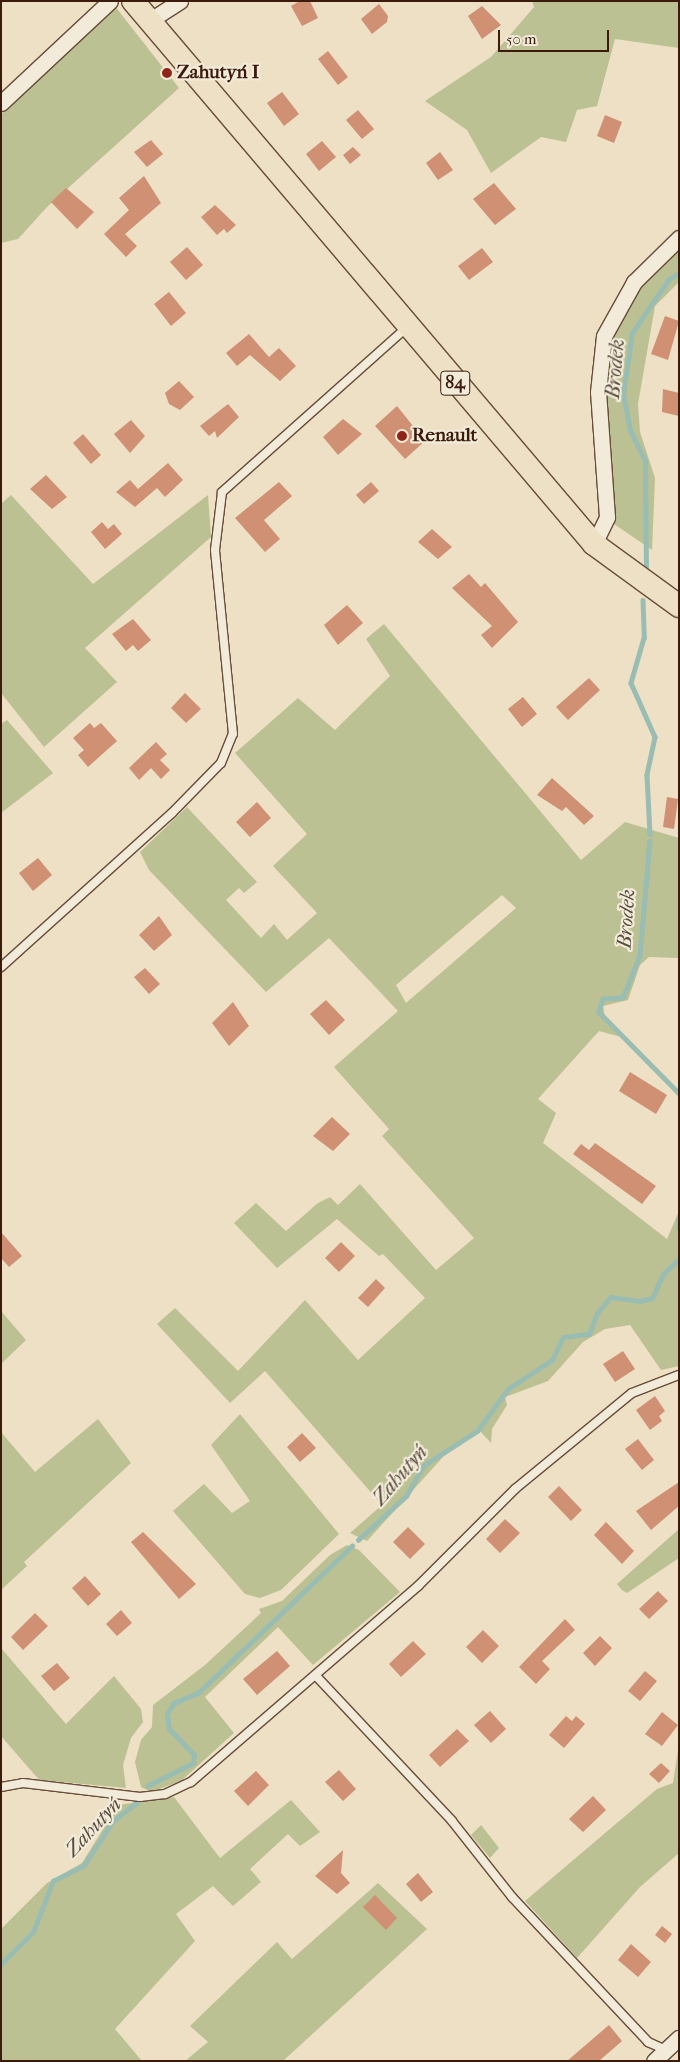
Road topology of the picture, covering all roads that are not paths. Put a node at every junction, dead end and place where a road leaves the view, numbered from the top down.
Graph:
1 (110, 1) edge
2 (132, 1) edge
3 (180, 1) edge
4 (149, 21) junction
5 (1, 103) edge
6 (679, 238) edge
7 (407, 327) junction
8 (594, 544) junction
9 (679, 606) edge
10 (1, 967) edge
11 (679, 1375) edge
12 (317, 1677) junction
13 (1, 1786) edge
14 (679, 2038) edge
15 (666, 2050) junction
16 (654, 2061) edge

1 - 5 street
2 - 4 main road, 84
3 - 4 street
4 - 7 main road, 84
6 - 8 street
7 - 8 main road, 84
7 - 10 lane
8 - 9 main road, 84
11 - 12 lane
12 - 13 lane
12 - 15 lane
14 - 15 street
15 - 16 street

